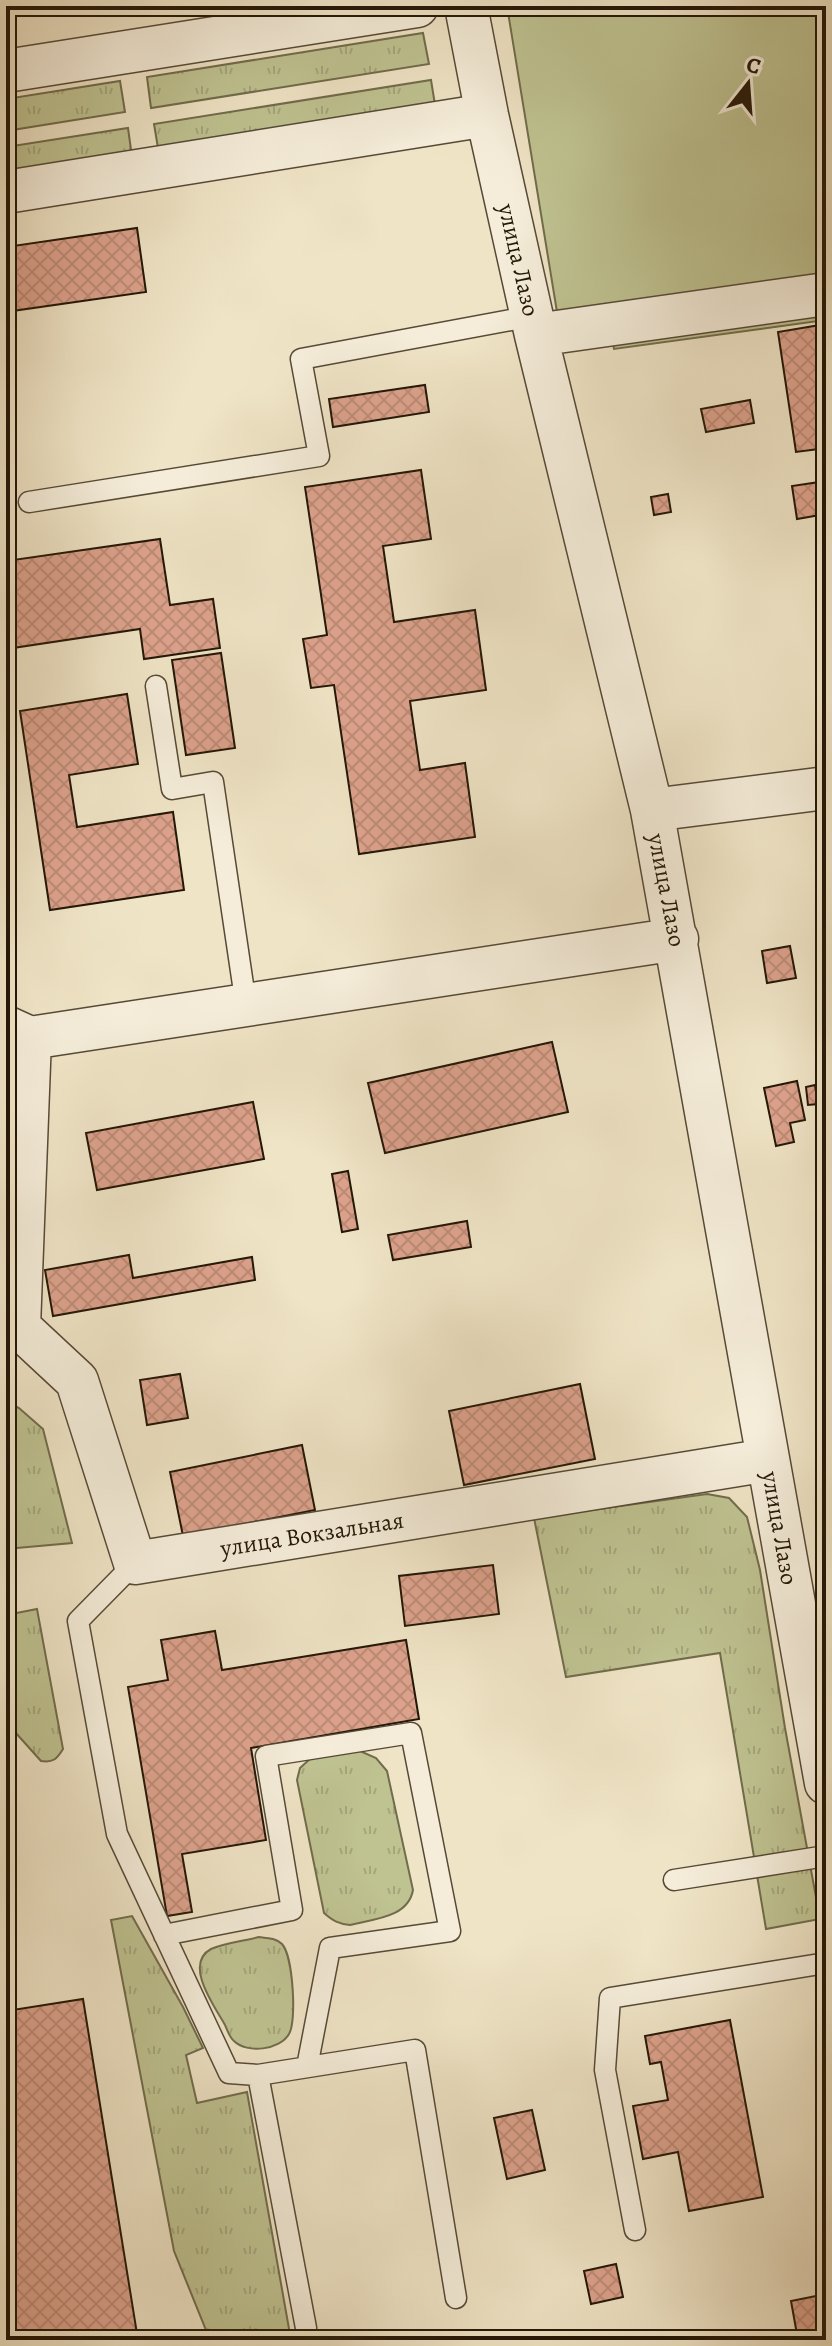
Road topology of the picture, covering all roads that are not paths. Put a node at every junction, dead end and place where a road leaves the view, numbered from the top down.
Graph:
1 (417, 6) edge
2 (466, 6) edge
3 (6, 71) edge
4 (487, 115) junction
5 (6, 192) edge
6 (826, 294) edge
7 (534, 326) junction
8 (29, 502) dead end
9 (156, 686) dead end
10 (826, 788) edge
11 (652, 810) junction
12 (677, 939) junction
13 (246, 1005) junction
14 (18, 1032) edge
15 (12, 1327) edge
16 (768, 1460) junction
17 (135, 1563) junction
18 (826, 1783) edge
19 (826, 1856) edge
20 (674, 1880) dead end
21 (164, 1935) junction
22 (826, 1963) edge
23 (307, 2067) junction
24 (258, 2075) junction
25 (635, 2230) dead end
26 (456, 2298) dead end
27 (306, 2328) dead end

1 - 3 street
2 - 4 street, улица Лазо
4 - 5 street
4 - 7 street, улица Лазо
6 - 7 street
7 - 8 lane
7 - 11 street, улица Лазо
9 - 13 lane
10 - 11 street
11 - 12 street, улица Лазо
12 - 13 street
12 - 16 street, улица Лазо
13 - 14 street
14 - 15 street
15 - 17 street
16 - 17 street, улица Вокзальная
16 - 18 street, улица Лазо
17 - 21 lane
19 - 20 lane
21 - 23 lane
21 - 24 lane
22 - 25 lane
23 - 24 lane
23 - 26 lane
24 - 27 lane

